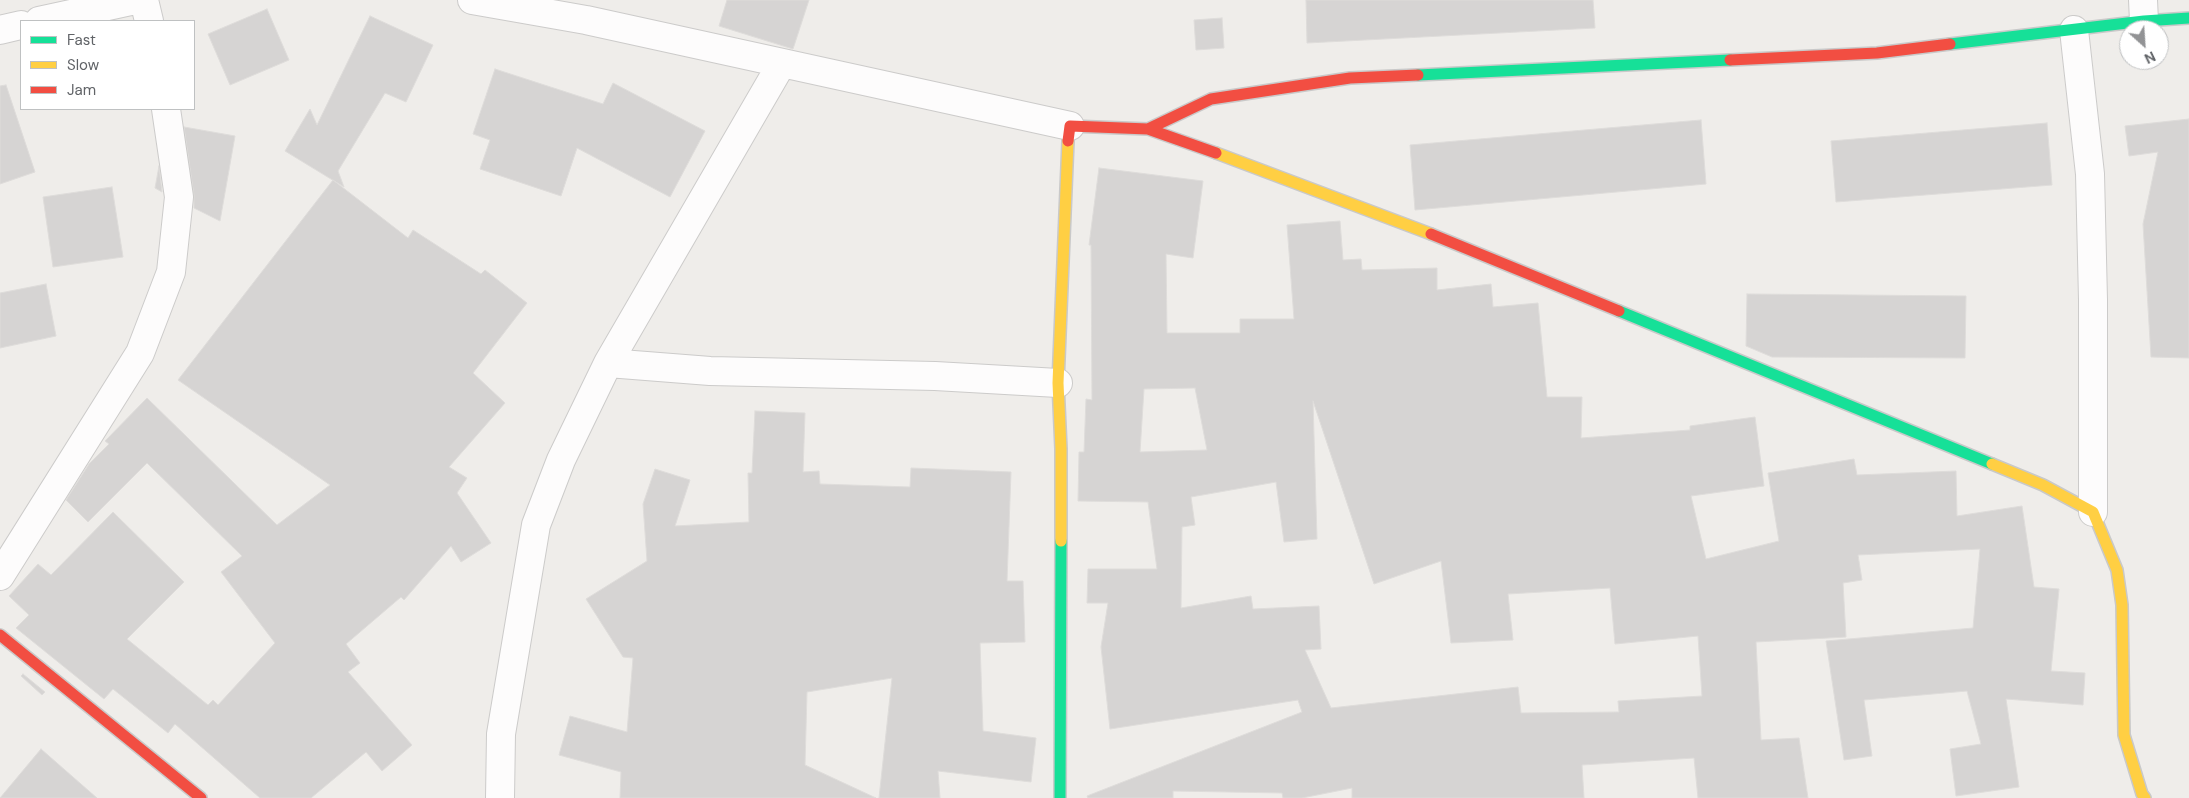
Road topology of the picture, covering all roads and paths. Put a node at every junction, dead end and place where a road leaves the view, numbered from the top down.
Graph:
1 (135, 0) edge
2 (144, 0) edge
3 (472, 0) edge
4 (2144, 10) edge
5 (2189, 18) edge
6 (44, 20) edge
7 (149, 20) edge
8 (20, 25) edge
9 (0, 30) edge
10 (2074, 30) junction
11 (782, 63) junction
12 (166, 110) edge
13 (1070, 126) junction
14 (1148, 129) junction
15 (608, 363) junction
16 (1058, 383) junction
17 (2092, 512) junction
18 (0, 576) edge
19 (0, 635) edge
20 (202, 798) edge
21 (500, 798) edge
22 (1060, 798) edge
23 (2145, 798) edge

1 - 6 street
2 - 7 street
3 - 11 street
4 - 5 street
4 - 10 street
8 - 9 street
10 - 14 street
10 - 17 street
11 - 13 street
11 - 15 street
12 - 18 street
13 - 14 street
13 - 16 street
14 - 17 street
15 - 16 street
15 - 21 street
16 - 22 street
17 - 23 street
19 - 20 street

